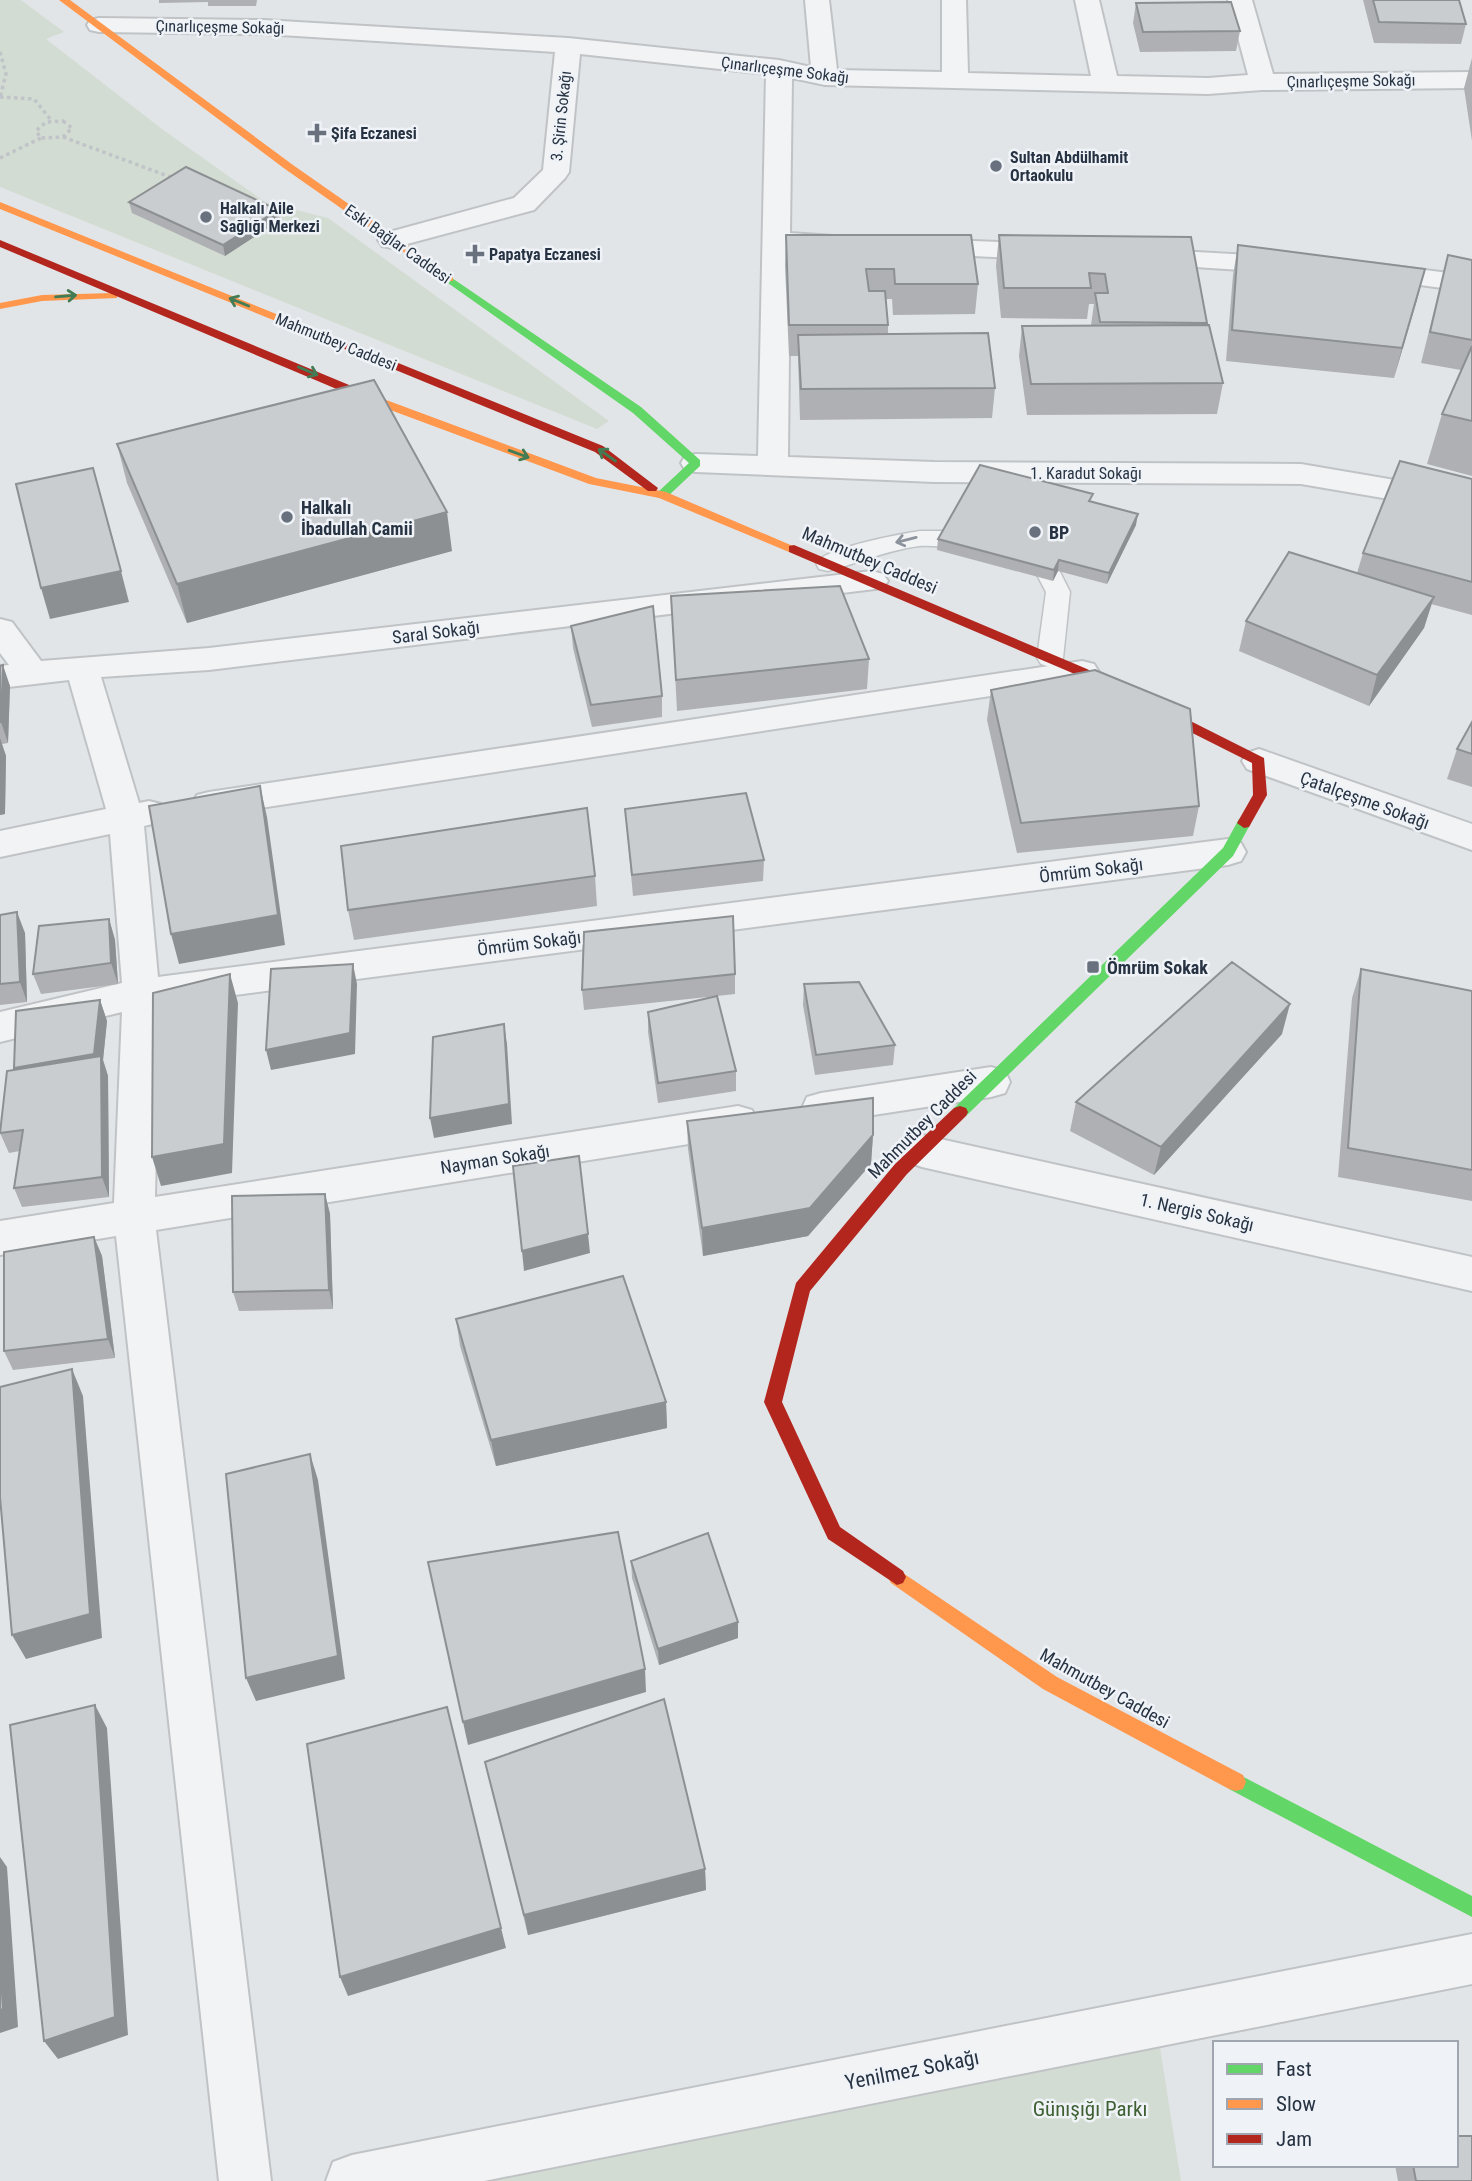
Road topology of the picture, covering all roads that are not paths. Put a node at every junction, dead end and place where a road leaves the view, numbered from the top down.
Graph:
1 (64, 0) edge
2 (268, 0) edge
3 (817, 0) edge
4 (954, 0) edge
5 (1087, 0) edge
6 (1240, 0) edge
7 (99, 26) junction
8 (264, 27) junction
9 (568, 45) junction
10 (779, 68) junction
11 (825, 77) junction
12 (955, 80) junction
13 (1472, 80) edge
14 (1262, 82) junction
15 (1106, 85) junction
16 (0, 205) edge
17 (31, 218) junction
18 (392, 240) junction
19 (776, 241) junction
20 (0, 243) edge
21 (859, 244) edge
22 (901, 246) edge
23 (1081, 254) edge
24 (1123, 256) edge
25 (26, 260) junction
26 (1472, 284) edge
27 (132, 296) junction
28 (0, 306) edge
29 (696, 463) junction
30 (773, 465) junction
31 (662, 495) junction
32 (1472, 507) edge
33 (828, 563) junction
34 (872, 581) junction
35 (0, 630) edge
36 (1050, 658) junction
37 (82, 667) junction
38 (1082, 672) junction
39 (33, 673) junction
40 (0, 677) edge
41 (1259, 761) junction
42 (126, 817) junction
43 (1472, 838) edge
44 (0, 844) edge
45 (1228, 852) junction
46 (141, 993) junction
47 (0, 1027) edge
48 (991, 1082) junction
49 (922, 1151) junction
50 (134, 1215) junction
51 (0, 1238) edge
52 (1472, 1274) edge
53 (1472, 1907) edge
54 (1472, 1959) edge
55 (246, 2181) edge
56 (352, 2181) edge

1 - 7 main road, Eski Bağlar Caddesi
2 - 8 street
3 - 11 street
4 - 12 street
5 - 15 street
6 - 14 street
7 - 8 street, Çınarlıçeşme Sokağı
7 - 18 main road, Eski Bağlar Caddesi
8 - 9 street, Çınarlıçeşme Sokağı
9 - 10 street, Çınarlıçeşme Sokağı
9 - 18 street, 3. Şirin Sokağı
10 - 11 street, Çınarlıçeşme Sokağı
10 - 19 street
11 - 12 street, Çınarlıçeşme Sokağı
12 - 15 street, Çınarlıçeşme Sokağı
13 - 14 street, Çınarlıçeşme Sokağı
14 - 15 street, Çınarlıçeşme Sokağı
16 - 17 main road, Mahmutbey Caddesi
17 - 25 main road
31 -> 17 main road, Mahmutbey Caddesi
18 - 29 main road, Eski Bağlar Caddesi
19 - 21 street
19 - 30 street
20 - 25 main road, Mahmutbey Caddesi
22 - 23 street
24 - 26 street
25 - 27 main road, Mahmutbey Caddesi
28 -> 27 main road
27 -> 31 main road, Mahmutbey Caddesi
29 - 30 street, 1. Karadut Sokağı
29 - 31 main road
30 - 32 street, 1. Karadut Sokağı
31 - 33 main road, Mahmutbey Caddesi
33 - 34 main road, Mahmutbey Caddesi
36 -> 33 lane
34 - 36 main road, Mahmutbey Caddesi
34 - 37 street, Saral Sokağı
35 - 39 street
36 - 38 main road, Mahmutbey Caddesi
37 - 39 street, Saral Sokağı
37 - 42 street
38 - 41 main road, Mahmutbey Caddesi
38 - 42 street
39 - 40 street, Saral Sokağı
41 - 43 street, Çatalçeşme Sokağı
41 - 45 main road, Mahmutbey Caddesi
42 - 44 street
42 - 46 street
45 - 46 street, Ömrüm Sokağı
45 - 48 main road, Mahmutbey Caddesi
46 - 47 street, Ömrüm Sokağı
46 - 50 street
48 - 49 main road, Mahmutbey Caddesi
48 - 50 street, Nayman Sokağı
49 - 52 street, 1. Nergis Sokağı
49 - 53 main road, Mahmutbey Caddesi
50 - 51 street, Nayman Sokağı
50 - 55 street
54 - 56 street, Yenilmez Sokağı

